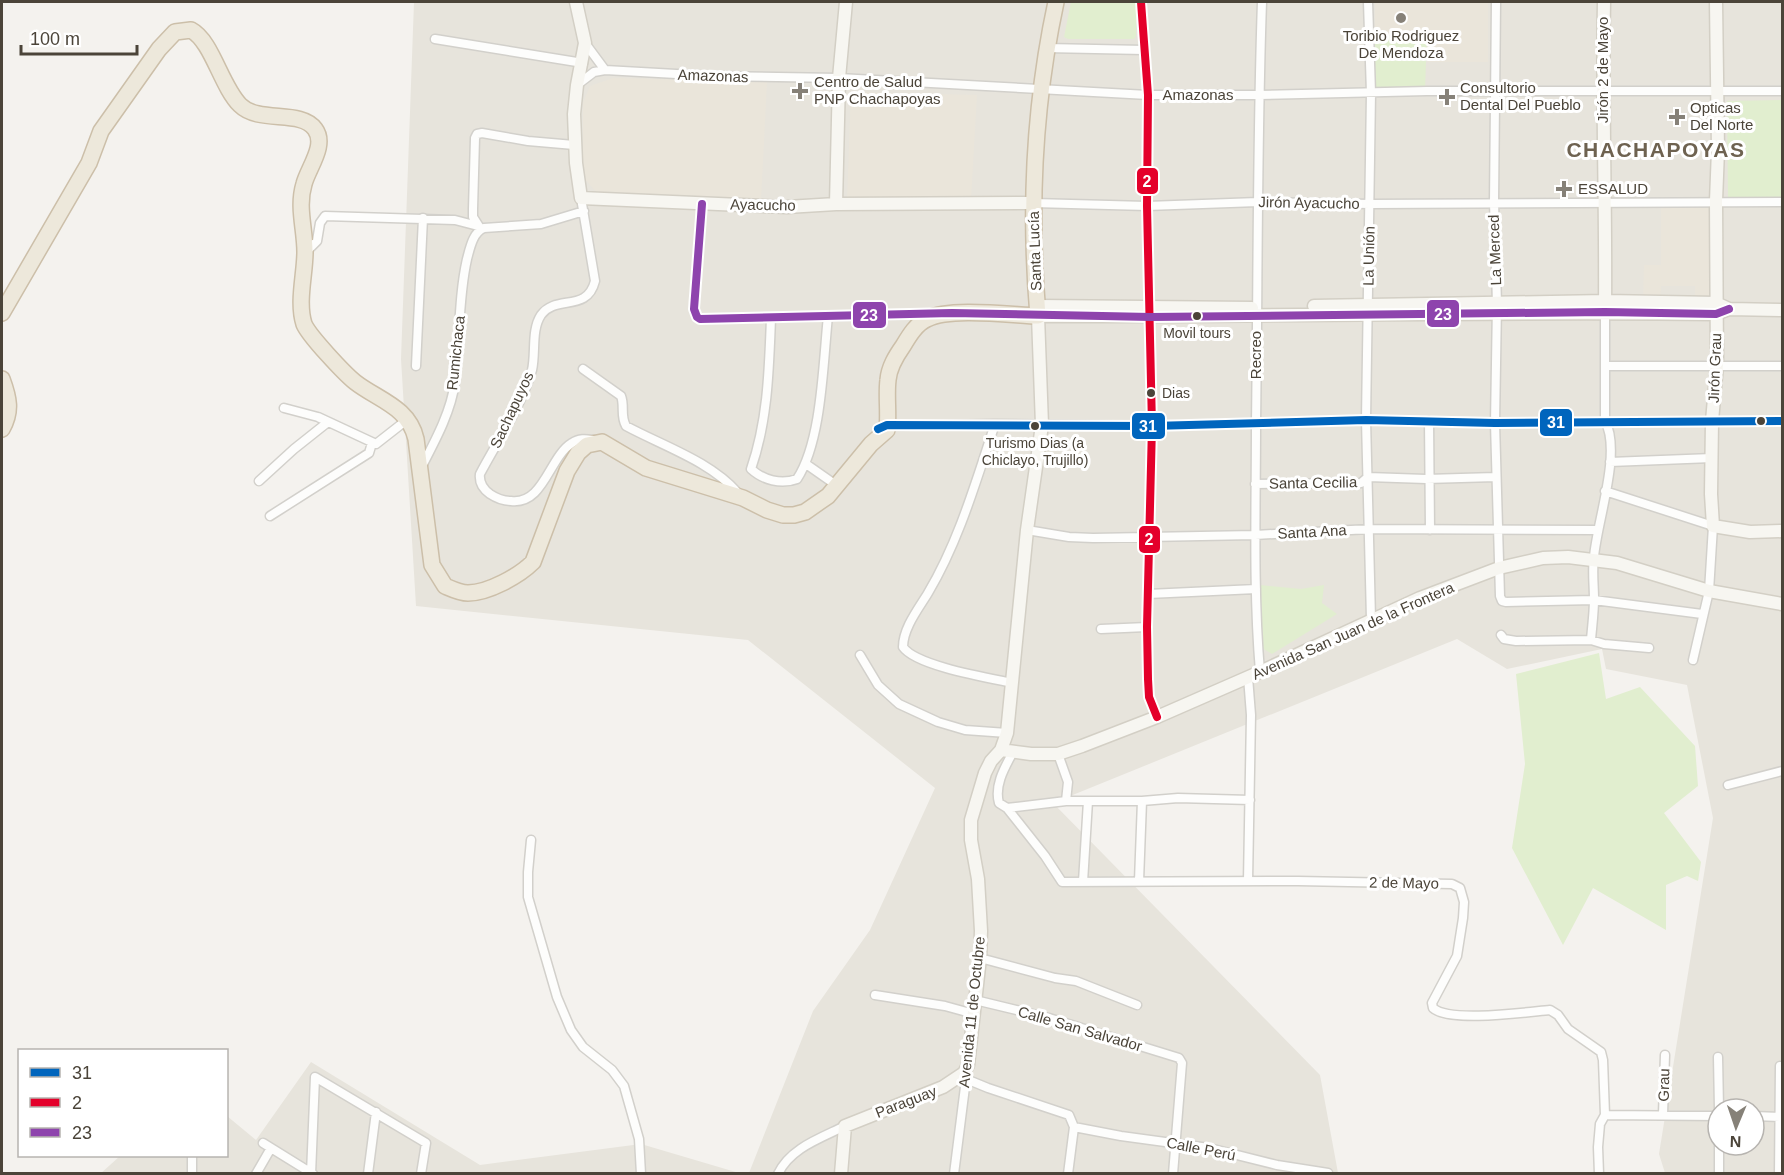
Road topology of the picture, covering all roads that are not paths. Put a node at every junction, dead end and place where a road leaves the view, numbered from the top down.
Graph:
1 (576, 2) edge
2 (846, 2) edge
3 (1056, 2) edge
4 (1141, 2) edge
5 (1262, 2) edge
6 (1368, 2) edge
7 (1496, 2) edge
8 (1604, 2) edge
9 (1716, 2) edge
10 (435, 39) dead end
11 (585, 43) junction
12 (1046, 48) junction
13 (1144, 50) junction
14 (583, 63) junction
15 (605, 70) junction
16 (839, 78) junction
17 (577, 85) junction
18 (1040, 90) junction
19 (1494, 90) junction
20 (1604, 90) junction
21 (1717, 90) junction
22 (1782, 90) edge
23 (1371, 93) junction
24 (1148, 95) junction
25 (1259, 95) junction
26 (574, 145) junction
27 (581, 198) junction
28 (1258, 201) junction
29 (1606, 201) junction
30 (1716, 201) junction
31 (1494, 202) junction
32 (1782, 202) edge
33 (1033, 203) junction
34 (702, 204) junction
35 (836, 204) junction
36 (1370, 204) junction
37 (1147, 206) junction
38 (584, 211) junction
39 (423, 218) junction
40 (479, 229) junction
41 (305, 253) junction
42 (1605, 307) junction
43 (1716, 308) junction
44 (1497, 309) junction
45 (1369, 310) junction
46 (1782, 310) edge
47 (1037, 311) junction
48 (1150, 312) junction
49 (1256, 312) junction
50 (2, 313) edge
51 (920, 314) junction
52 (939, 315) junction
53 (828, 316) junction
54 (771, 318) junction
55 (1717, 365) junction
56 (416, 366) dead end
57 (1605, 366) junction
58 (1782, 366) edge
59 (583, 369) dead end
60 (2, 379) edge
61 (284, 408) dead end
62 (409, 419) junction
63 (1366, 420) junction
64 (1429, 421) junction
65 (1605, 421) junction
66 (1712, 421) junction
67 (1782, 421) edge
68 (328, 422) junction
69 (1256, 423) junction
70 (1495, 423) junction
71 (995, 424) junction
72 (1042, 425) junction
73 (1152, 426) junction
74 (2, 429) edge
75 (882, 429) junction
76 (602, 441) junction
77 (372, 443) junction
78 (1712, 458) junction
79 (1610, 462) junction
80 (806, 464) junction
81 (419, 471) junction
82 (1368, 477) junction
83 (1496, 477) junction
84 (1429, 478) junction
85 (259, 481) dead end
86 (1255, 484) junction
87 (836, 485) junction
88 (1605, 491) junction
89 (743, 498) junction
90 (270, 516) dead end
91 (1713, 526) junction
92 (1497, 528) junction
93 (1370, 529) junction
94 (1028, 530) junction
95 (1430, 530) junction
96 (1597, 530) junction
97 (1782, 531) edge
98 (1255, 535) junction
99 (1151, 536) junction
100 (1593, 560) junction
101 (1499, 568) junction
102 (1256, 590) junction
103 (1709, 591) junction
104 (1148, 594) junction
105 (1594, 600) junction
106 (1782, 604) edge
107 (1702, 615) junction
108 (1371, 619) junction
109 (1147, 627) junction
110 (1101, 629) dead end
111 (1501, 635) dead end
112 (1591, 640) junction
113 (1649, 648) dead end
114 (860, 655) dead end
115 (1693, 660) dead end
116 (1260, 672) junction
117 (1248, 677) junction
118 (1013, 683) junction
119 (1157, 717) junction
120 (1007, 733) junction
121 (1007, 751) junction
122 (1058, 754) junction
123 (1782, 771) edge
124 (1728, 785) dead end
125 (1250, 800) junction
126 (1066, 801) junction
127 (1088, 801) junction
128 (1142, 801) junction
129 (1006, 808) junction
130 (531, 840) dead end
131 (1138, 881) junction
132 (1248, 881) junction
133 (1083, 882) junction
134 (980, 958) junction
135 (874, 995) dead end
136 (975, 999) junction
137 (1137, 1005) dead end
138 (974, 1014) junction
139 (1665, 1055) dead end
140 (1718, 1057) dead end
141 (1780, 1066) dead end
142 (965, 1076) junction
143 (1719, 1097) edge
144 (376, 1112) junction
145 (1663, 1114) junction
146 (1605, 1115) junction
147 (1706, 1116) edge
148 (1780, 1117) edge
149 (846, 1126) junction
150 (1074, 1127) junction
151 (262, 1143) dead end
152 (1174, 1143) junction
153 (271, 1148) junction
154 (192, 1157) edge
155 (1719, 1157) edge
156 (1276, 1169) edge
157 (192, 1173) edge
158 (256, 1173) edge
159 (312, 1173) edge
160 (368, 1173) edge
161 (421, 1173) edge
162 (641, 1173) edge
163 (776, 1173) edge
164 (841, 1173) edge
165 (954, 1173) edge
166 (1068, 1173) edge
167 (1173, 1173) edge
168 (1328, 1173) edge
169 (1599, 1173) edge
170 (1719, 1173) edge
171 (1779, 1173) edge

1 - 11 main road, Sachapuyos
2 - 16 main road
3 - 12 highway, Santa Lucía
4 - 13 street
5 - 25 street, Recreo
6 - 23 street, La Unión
7 - 19 street, La Merced
8 - 20 main road, Jirón 2 de Mayo
9 - 21 main road, Jirón Grau
10 - 14 street
11 - 14 main road, Sachapuyos
11 - 15 street
12 - 13 street
12 - 18 highway, Santa Lucía
13 - 24 street
14 - 17 main road, Sachapuyos
15 - 16 street, Amazonas
15 - 17 street
16 - 18 street, Amazonas
16 - 35 main road
17 - 26 main road, Sachapuyos
18 - 24 street, Amazonas
18 - 33 highway, Santa Lucía
19 - 20 street, Amazonas
19 - 23 street, Amazonas
19 - 31 street, La Merced
20 - 21 street, Amazonas
20 - 29 main road, Jirón 2 de Mayo
21 - 22 street, Amazonas
21 - 30 main road, Jirón Grau
23 - 25 street, Amazonas
23 - 36 street, La Unión
24 - 25 street, Amazonas
24 - 37 street
25 - 28 street, Recreo
26 - 27 main road, Sachapuyos
26 - 40 street
27 - 34 main road, Ayacucho
27 - 38 street, Sachapuyos
28 - 36 street, Jirón Ayacucho
28 - 37 street, Jirón Ayacucho
28 - 49 street, Recreo
29 - 30 street, Jirón Ayacucho
29 - 31 street, Jirón Ayacucho
29 - 42 main road, Jirón 2 de Mayo
30 - 32 street, Jirón Ayacucho
30 - 43 main road, Jirón Grau
31 - 36 street, Jirón Ayacucho
31 - 44 street, La Merced
33 - 35 main road, Jirón Ayacucho
33 - 37 street, Jirón Ayacucho
33 - 47 highway, Santa Lucía
34 - 35 main road, Ayacucho
34 - 54 street
36 - 45 street, La Unión
37 - 48 street
38 - 40 street
38 - 76 street, Sachapuyos
39 - 40 street
39 - 41 street
39 - 56 street
40 - 81 street, Rumichaca
41 - 50 highway
41 - 62 highway
42 - 43 main road
42 - 44 main road
42 - 57 street, Jirón 2 de Mayo
43 - 46 main road
43 - 55 main road, Jirón Grau
44 - 45 main road
44 - 70 street, La Merced
45 - 49 main road
45 - 63 street, La Unión
47 - 48 main road
47 - 51 highway
47 - 52 highway
47 - 72 main road, Santa Lucía
48 - 49 main road
48 - 73 street
49 - 69 street, Recreo
51 - 52 street
51 - 53 street
51 - 75 highway
52 - 75 highway
53 - 54 street
53 - 80 street
54 - 80 street
55 - 57 street
55 - 58 street
55 - 66 main road, Jirón Grau
57 - 65 street, Jirón 2 de Mayo
59 - 89 street
60 - 74 highway
61 - 68 street
62 - 77 street
62 - 81 highway
63 - 64 street
63 - 69 street
63 - 82 street, La Unión
64 - 70 street
64 - 84 street
65 - 66 street
65 - 70 street
65 - 79 street, Jirón 2 de Mayo
66 - 67 street
66 - 78 main road, Jirón Grau
68 - 77 street
68 - 85 street
69 - 73 street
69 - 86 street, Recreo
70 - 83 street, La Merced
71 - 72 street
71 - 75 street
71 - 118 street
72 - 73 street
72 - 94 main road, Santa Lucía
73 - 99 street
75 - 87 highway
76 - 81 highway
76 - 89 highway
77 - 90 street
78 - 79 street
78 - 91 main road, Jirón Grau
79 - 88 street, Jirón 2 de Mayo
80 - 87 street
82 - 84 street, Santa Cecilia
82 - 86 street, Santa Cecilia
82 - 93 street, La Unión
83 - 84 street, Santa Cecilia
83 - 92 street, La Merced
84 - 95 street
86 - 98 street, Recreo
87 - 89 highway
88 - 91 street
88 - 96 street, Jirón 2 de Mayo
91 - 97 main road
91 - 103 street, Jirón Grau
92 - 95 street, Santa Ana
92 - 96 street, Santa Ana
92 - 101 street, La Merced
93 - 95 street, Santa Ana
93 - 98 street, Santa Ana
93 - 108 street, La Unión
94 - 99 street, Santa Ana
94 - 118 main road, Santa Lucía
96 - 100 street, Jirón 2 de Mayo
98 - 99 street, Santa Ana
98 - 102 street, Recreo
99 - 104 street
100 - 101 main road, Avenida San Juan de la Frontera
100 - 103 main road, Avenida San Juan de la Frontera
100 - 105 street, Jirón 2 de Mayo
101 - 105 street, La Merced
101 - 108 main road, Avenida San Juan de la Frontera
102 - 104 street
102 - 116 street, Recreo
103 - 106 main road, Avenida San Juan de la Frontera
103 - 107 street, Jirón Grau
104 - 109 street
105 - 107 street
105 - 112 street, Jirón 2 de Mayo
107 - 115 street, Jirón Grau
108 - 116 main road, Avenida San Juan de la Frontera
109 - 110 street
109 - 119 street
111 - 112 street
112 - 113 street
114 - 120 street
116 - 117 main road, Avenida San Juan de la Frontera
117 - 119 main road, Avenida San Juan de la Frontera
117 - 125 street
118 - 120 main road, Santa Lucía
119 - 122 main road, Avenida San Juan de la Frontera
120 - 121 main road, Santa Lucía
121 - 122 main road, Avenida San Juan de la Frontera
121 - 129 street
121 - 134 main road, Avenida 11 de Octubre
122 - 126 street
123 - 124 street
125 - 128 street
125 - 132 street
126 - 127 street
126 - 129 street
127 - 128 street
127 - 133 street
128 - 131 street
129 - 133 street, 2 de Mayo
130 - 162 street
131 - 132 street, 2 de Mayo
131 - 133 street, 2 de Mayo
132 - 146 street, 2 de Mayo
134 - 136 main road, Avenida 11 de Octubre
134 - 137 street
135 - 138 street
136 - 138 main road, Avenida 11 de Octubre
136 - 152 street, Calle San Salvador
138 - 142 main road, Avenida 11 de Octubre
139 - 145 street, Grau
140 - 143 street
141 - 148 street
142 - 149 main road, Paraguay
142 - 150 street
142 - 165 street, Avenida 11 de Octubre
144 - 159 street
144 - 160 street
144 - 161 street
145 - 146 street
145 - 147 street
146 - 169 street
148 - 171 street
149 - 163 street
149 - 164 main road
150 - 152 street, Calle Perú
150 - 166 street
151 - 153 street
152 - 156 street, Calle Perú
152 - 167 street
153 - 158 street
153 - 159 street
154 - 157 street
155 - 170 street
156 - 168 street, Calle Perú

